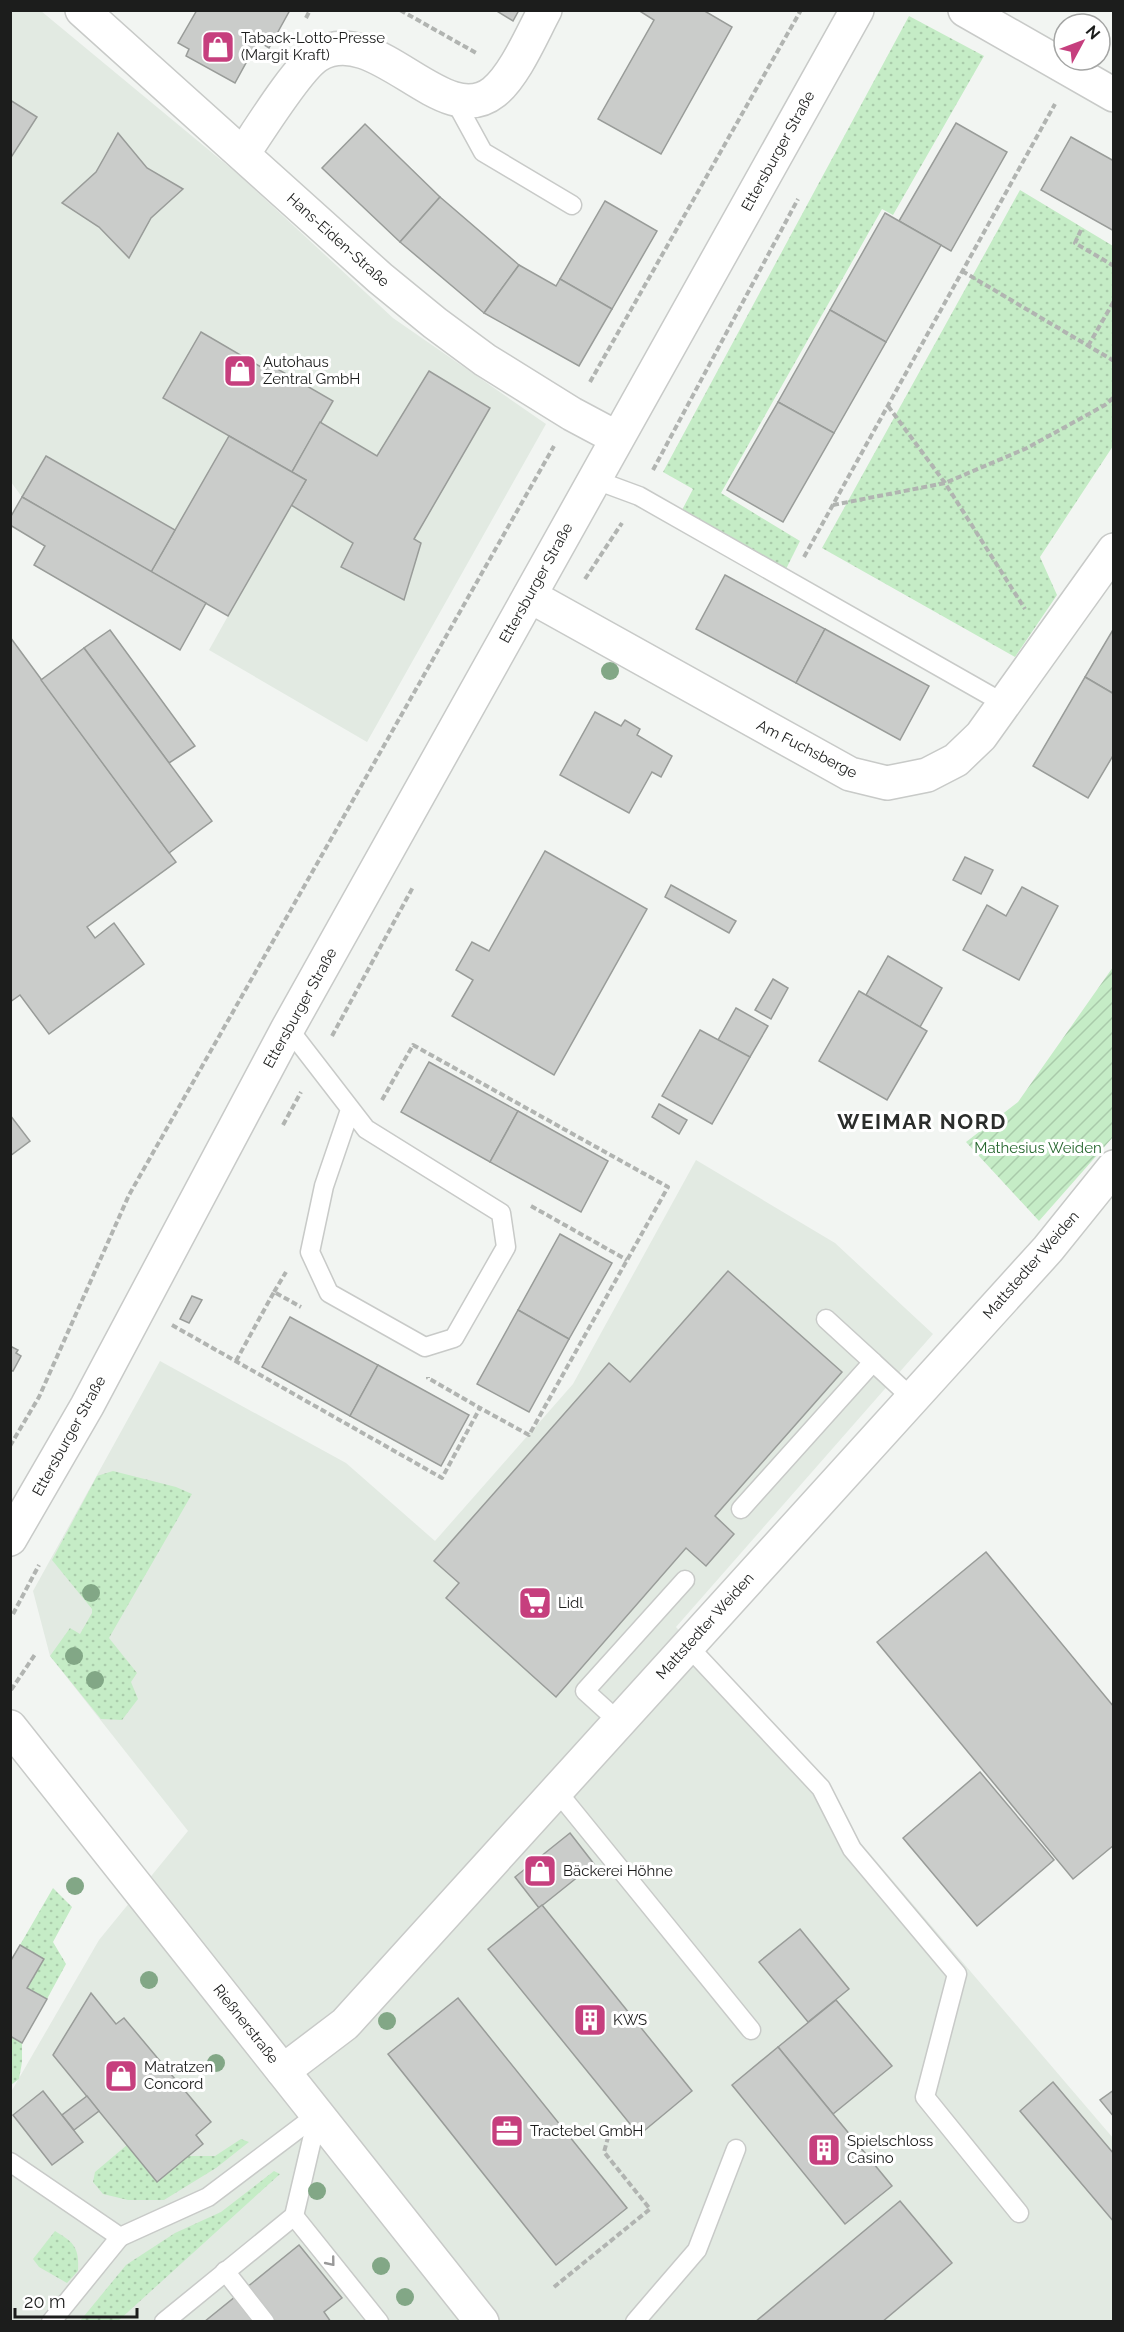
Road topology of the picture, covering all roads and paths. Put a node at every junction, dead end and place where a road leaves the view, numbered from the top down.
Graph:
1 (82, 10) edge
2 (400, 10) edge
3 (545, 10) edge
4 (801, 10) edge
5 (856, 10) edge
6 (965, 10) edge
7 (1052, 60) edge
8 (510, 72) junction
9 (1073, 72) joint
10 (1113, 95) edge
11 (454, 99) junction
12 (243, 154) junction
13 (804, 188) dead end
14 (572, 206) dead end
15 (1081, 230) dead end
16 (1113, 266) edge
17 (962, 272) junction
18 (1113, 301) edge
19 (1088, 346) junction
20 (1113, 361) edge
21 (1113, 396) edge
22 (888, 406) junction
23 (572, 414) junction
24 (617, 438) junction
25 (593, 479) junction
26 (945, 483) junction
27 (639, 496) junction
28 (832, 505) junction
29 (1113, 550) edge
30 (791, 581) junction
31 (530, 596) junction
32 (562, 615) junction
33 (1047, 644) junction
34 (1005, 704) junction
35 (415, 884) dead end
36 (288, 1028) junction
37 (316, 1064) junction
38 (350, 1110) junction
39 (366, 1129) junction
40 (278, 1133) dead end
41 (1113, 1167) edge
42 (506, 1247) junction
43 (627, 1260) junction
44 (305, 1309) dead end
45 (826, 1319) dead end
46 (166, 1334) dead end
47 (454, 1338) junction
48 (236, 1361) junction
49 (873, 1362) junction
50 (417, 1372) dead end
51 (428, 1378) junction
52 (913, 1399) junction
53 (480, 1408) junction
54 (10, 1446) edge
55 (741, 1509) dead end
56 (10, 1539) edge
57 (40, 1563) dead end
58 (685, 1580) dead end
59 (12, 1614) dead end
60 (687, 1645) junction
61 (36, 1653) dead end
62 (10, 1691) edge
63 (618, 1721) junction
64 (10, 1727) edge
65 (556, 1791) junction
66 (751, 2031) dead end
67 (283, 2071) junction
68 (318, 2114) junction
69 (609, 2134) dead end
70 (736, 2149) dead end
71 (10, 2162) edge
72 (1020, 2213) dead end
73 (294, 2216) junction
74 (120, 2237) junction
75 (225, 2271) junction
76 (554, 2287) dead end
77 (370, 2318) edge
78 (51, 2322) edge
79 (164, 2322) edge
80 (265, 2322) edge
81 (482, 2322) edge
82 (635, 2322) edge

1 - 12 street, Hans-Eiden-Straße
2 - 8 path
3 - 8 street
4 - 23 path
5 - 24 street, Ettersburger Straße
6 - 7 street
8 - 11 street
9 - 10 street
9 - 17 path
11 - 12 street
11 - 14 lane
12 - 23 street, Hans-Eiden-Straße
13 - 27 path
15 - 16 path
17 - 19 path
17 - 22 path
18 - 19 path
19 - 20 path
21 - 26 path
22 - 26 path
22 - 28 path
23 - 24 street, Hans-Eiden-Straße
23 - 54 path
24 - 25 street, Ettersburger Straße
25 - 27 lane
25 - 31 street, Ettersburger Straße
26 - 28 path
26 - 33 path
27 - 30 lane
27 - 32 path
28 - 30 path
29 - 33 street, Am Fuchsberge
30 - 34 lane
31 - 32 street, Am Fuchsberge
31 - 36 street, Ettersburger Straße
32 - 34 street, Am Fuchsberge
33 - 34 street, Am Fuchsberge
35 - 37 path
36 - 37 lane
36 - 56 street, Ettersburger Straße
37 - 38 lane
37 - 40 path
38 - 39 lane
38 - 47 lane
39 - 42 lane
39 - 43 path
41 - 52 street, Mattstedter Weiden
42 - 43 path
42 - 47 lane
43 - 53 path
44 - 48 path
45 - 49 lane
46 - 48 path
47 - 51 path
48 - 53 path
49 - 52 lane
49 - 55 lane
50 - 51 path
51 - 53 path
52 - 60 street, Mattstedter Weiden
57 - 59 path
58 - 63 lane
60 - 63 street, Mattstedter Weiden
60 - 72 lane
61 - 62 path
63 - 65 street, Mattstedter Weiden
64 - 67 street, Rießnerstraße
65 - 66 lane
65 - 67 street, Mattstedter Weiden
67 - 68 street, Rießnerstraße
68 - 73 lane
68 - 74 lane
68 - 81 street, Rießnerstraße
69 - 76 path
70 - 82 lane
71 - 74 lane
73 - 75 lane
73 -> 77 lane
74 - 78 lane
75 - 79 lane
75 - 80 lane

